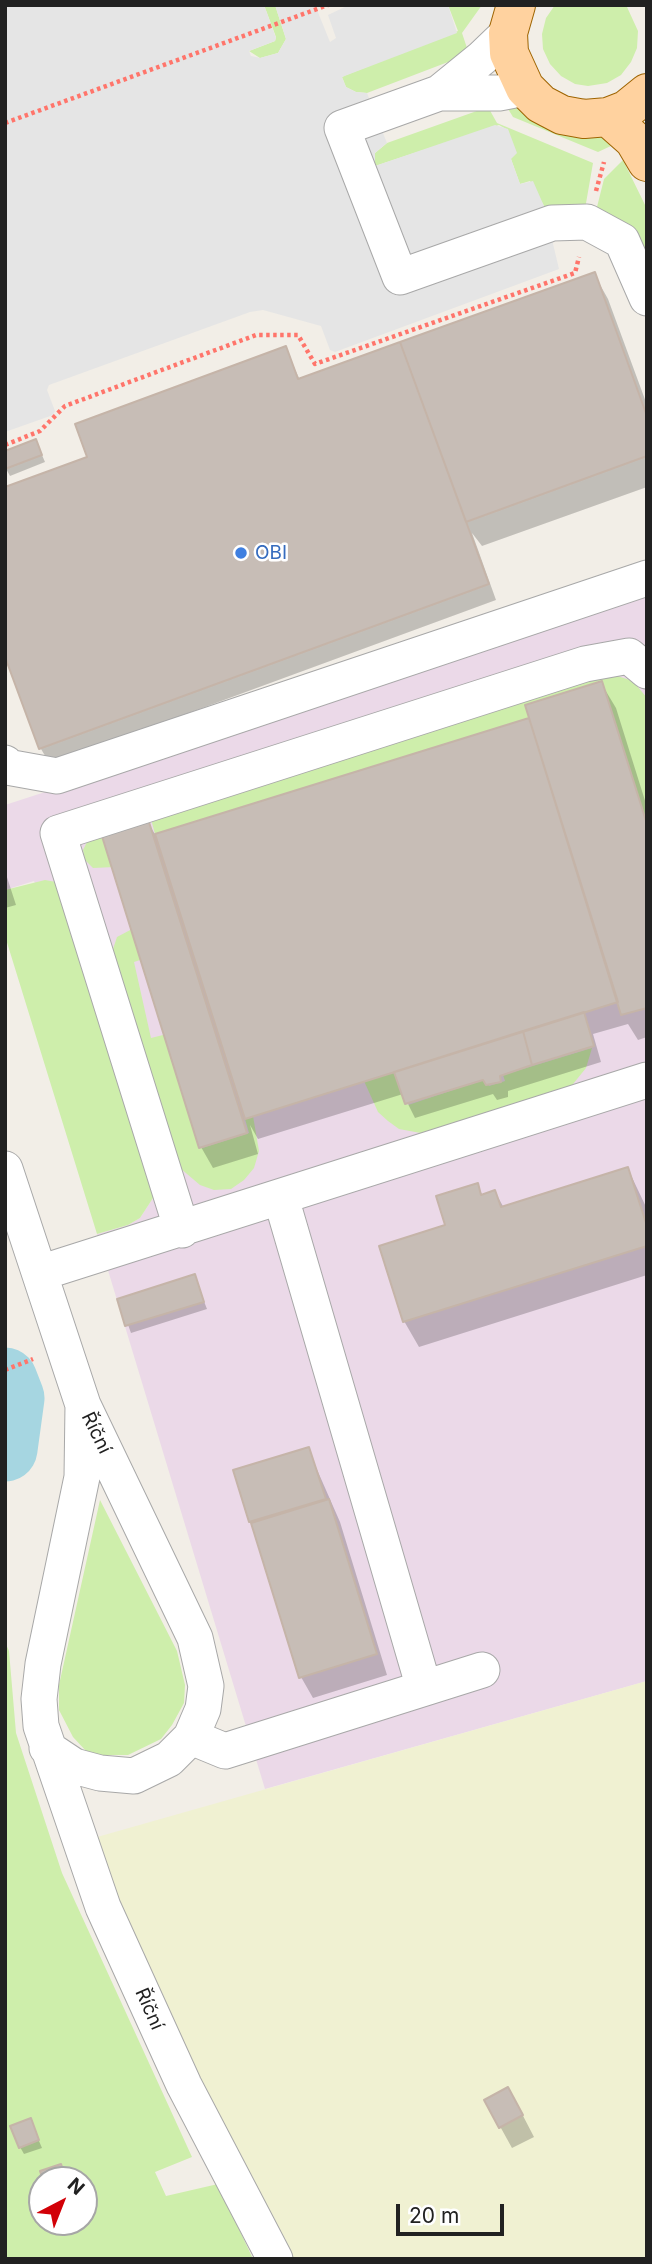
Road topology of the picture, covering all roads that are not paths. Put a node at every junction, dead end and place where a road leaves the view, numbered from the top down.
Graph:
1 (512, 19) edge
2 (524, 88) junction
3 (439, 93) junction
4 (647, 93) edge
5 (608, 117) junction
6 (647, 162) edge
7 (647, 298) edge
8 (647, 578) edge
9 (647, 671) edge
10 (5, 763) edge
11 (647, 1080) edge
12 (5, 1169) edge
13 (281, 1198) junction
14 (182, 1230) junction
15 (40, 1273) junction
16 (83, 1405) junction
17 (482, 1670) dead end
18 (424, 1688) junction
19 (191, 1737) junction
20 (47, 1748) junction
21 (275, 2259) edge

1 - 2 main road
1 - 3 street
2 - 3 street
2 - 5 main road
3 - 7 street
4 - 5 main road
5 - 6 main road
8 - 10 street
9 - 14 street
11 - 13 street
12 - 15 street, Říční
13 - 14 street
13 - 18 street
14 - 15 street
15 - 16 street, Říční
16 - 19 street, Říční
16 - 20 street, Říční
17 - 18 street
18 - 19 street
19 - 20 street, Říční
20 - 21 street, Říční

